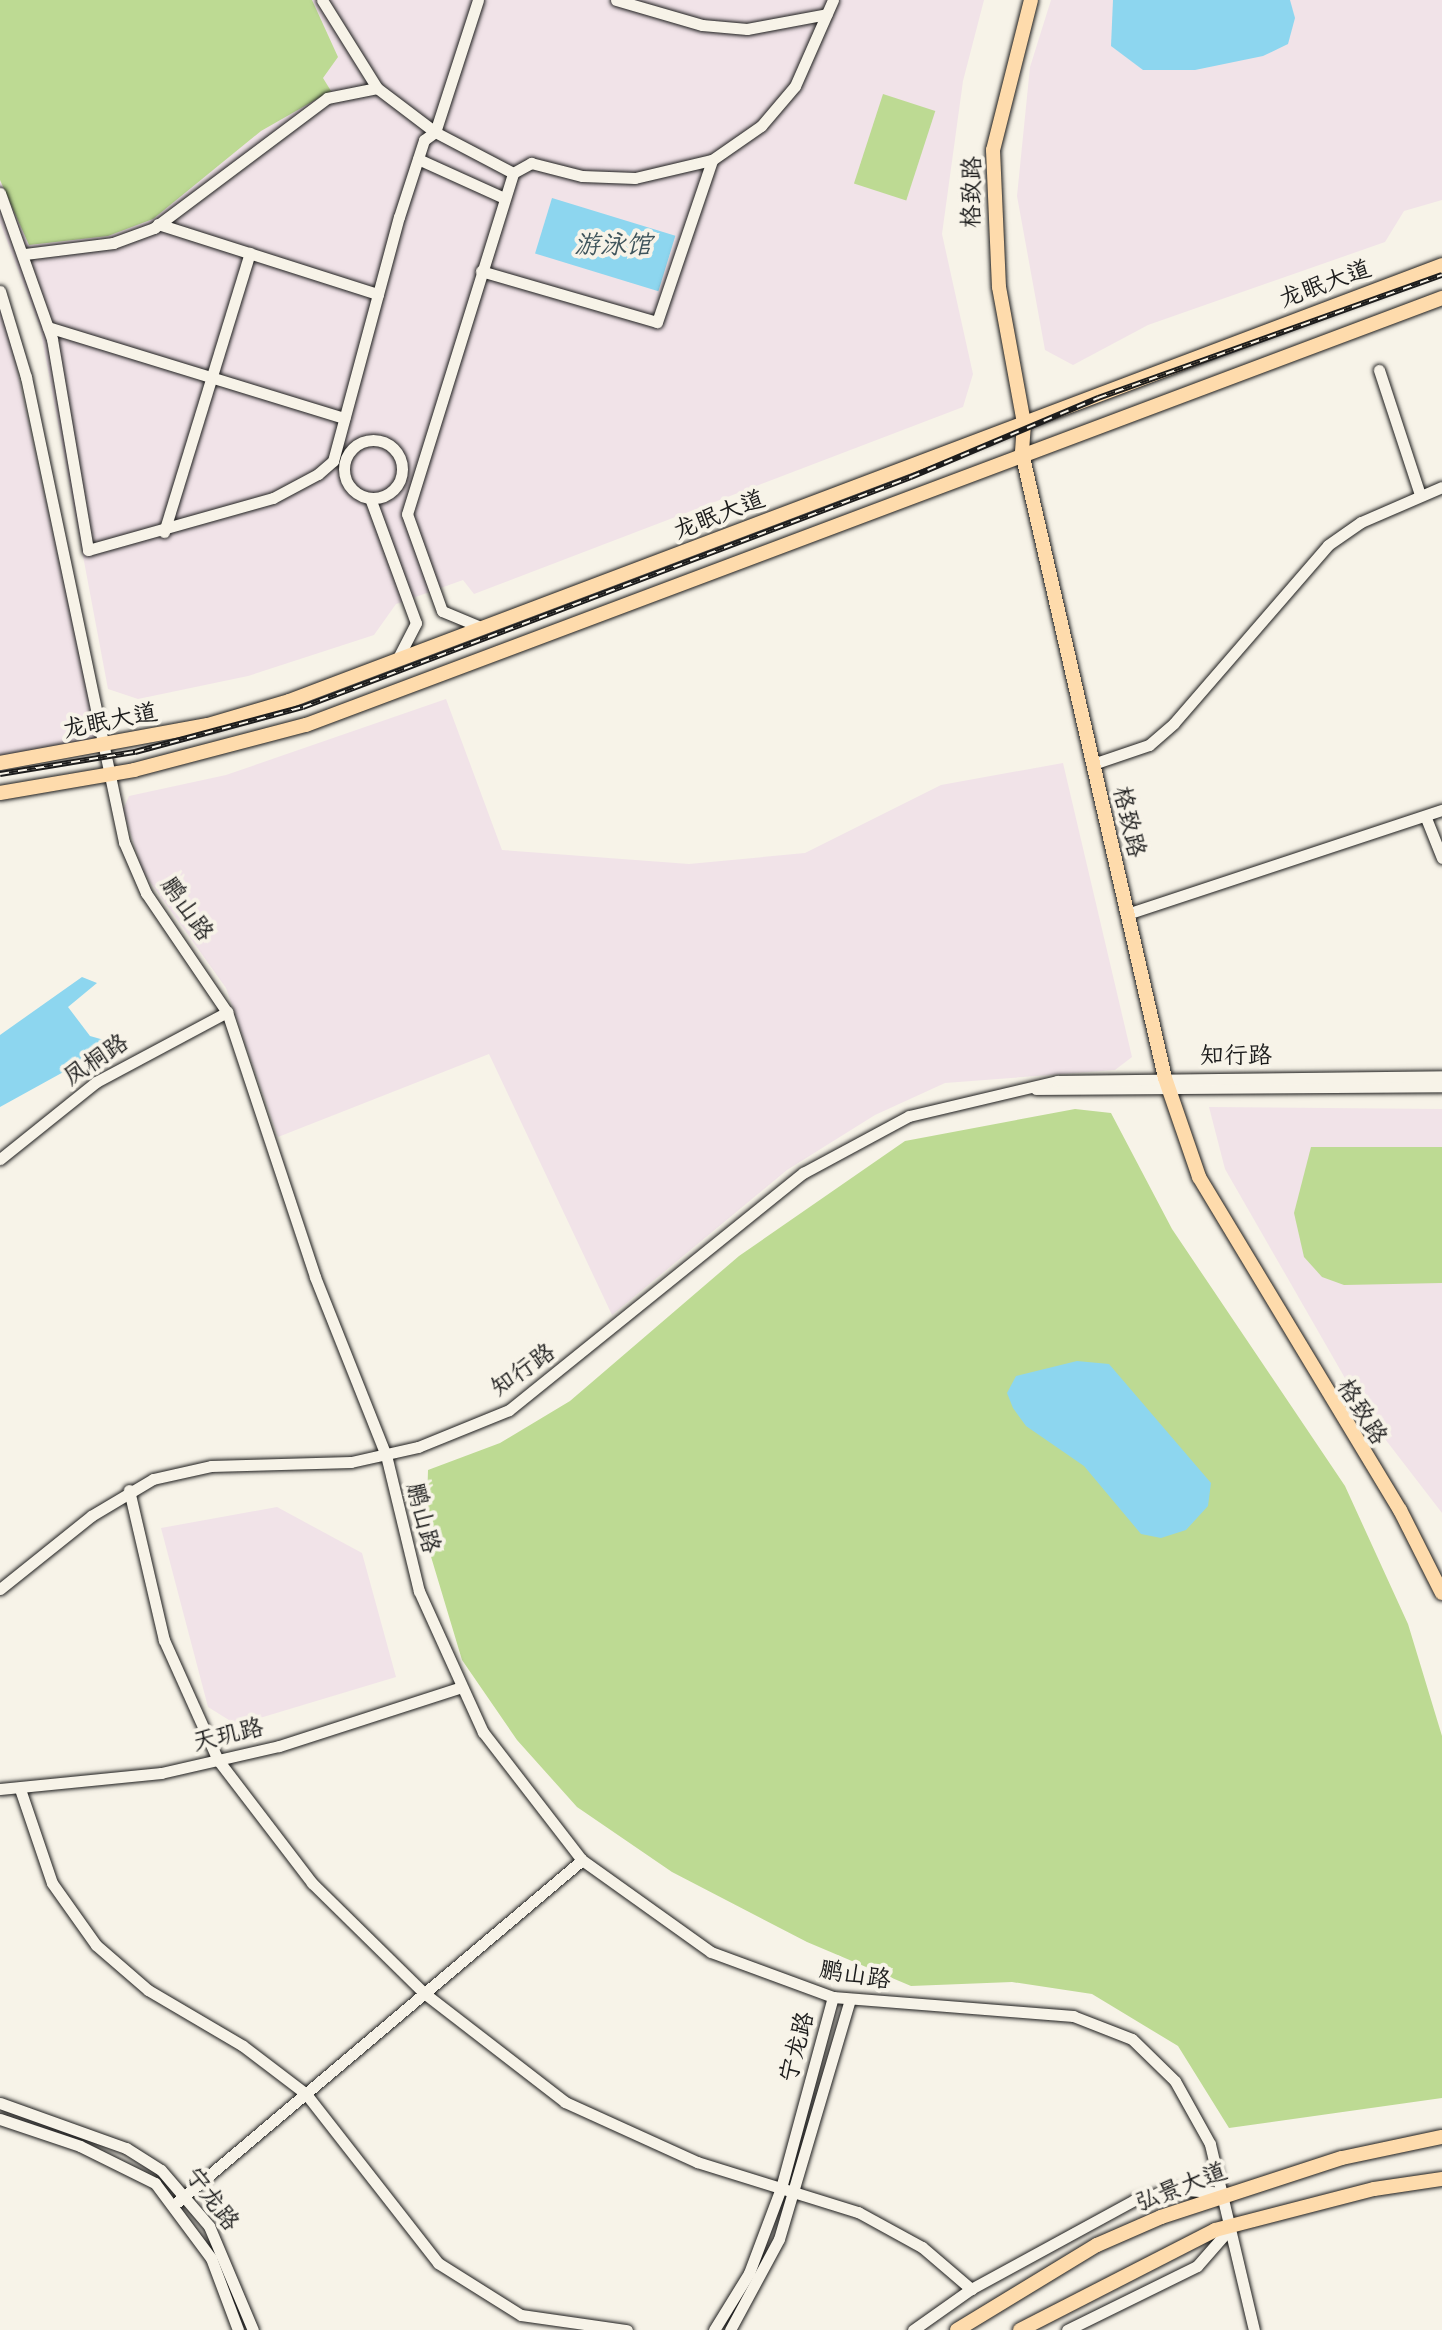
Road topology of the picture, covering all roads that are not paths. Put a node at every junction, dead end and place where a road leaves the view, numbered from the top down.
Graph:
1 (322, 0) edge
2 (478, 0) edge
3 (616, 0) edge
4 (833, 0) edge
5 (1031, 0) edge
6 (827, 14) junction
7 (377, 88) junction
8 (435, 132) junction
9 (418, 159) junction
10 (712, 160) junction
11 (513, 173) junction
12 (0, 193) edge
13 (504, 198) junction
14 (158, 224) junction
15 (250, 253) junction
16 (25, 254) junction
17 (1442, 265) edge
18 (481, 271) junction
19 (0, 291) edge
20 (378, 294) junction
21 (1442, 298) edge
22 (48, 327) junction
23 (1379, 370) dead end
24 (212, 377) junction
25 (344, 418) junction
26 (1024, 423) junction
27 (1022, 453) junction
28 (339, 463) junction
29 (401, 478) junction
30 (417, 483) junction
31 (1442, 487) edge
32 (1420, 495) junction
33 (370, 498) junction
34 (164, 532) junction
35 (483, 628) junction
36 (397, 660) junction
37 (100, 746) junction
38 (0, 763) edge
39 (1093, 764) junction
40 (106, 776) junction
41 (0, 793) edge
42 (1442, 810) edge
43 (1426, 818) junction
44 (1442, 858) edge
45 (1127, 914) junction
46 (227, 1012) junction
47 (1442, 1076) edge
48 (1167, 1084) junction
49 (1442, 1086) edge
50 (0, 1159) edge
51 (386, 1455) junction
52 (129, 1490) junction
53 (0, 1589) edge
54 (1442, 1593) edge
55 (459, 1688) junction
56 (218, 1760) junction
57 (0, 1789) edge
58 (20, 1789) junction
59 (582, 1860) junction
60 (424, 1993) junction
61 (833, 1997) junction
62 (850, 1999) junction
63 (306, 2094) junction
64 (0, 2103) edge
65 (0, 2119) edge
66 (1442, 2137) edge
67 (1442, 2179) edge
68 (781, 2188) junction
69 (795, 2192) junction
70 (1224, 2193) junction
71 (188, 2196) junction
72 (175, 2204) junction
73 (1233, 2224) junction
74 (971, 2289) junction
75 (238, 2330) edge
76 (253, 2330) edge
77 (627, 2330) edge
78 (714, 2330) edge
79 (730, 2330) edge
80 (913, 2330) edge
81 (957, 2330) edge
82 (1020, 2330) edge
83 (1067, 2330) edge
84 (1254, 2330) edge

1 - 7 street
2 - 8 street
3 - 6 street
4 - 6 street
5 - 26 main road, 格致路
6 - 10 street
7 - 8 street
7 - 14 street
8 - 9 street
8 - 11 street
9 - 13 street
9 - 20 street
10 - 11 street
10 - 18 street
11 - 13 street
12 - 16 street
13 - 18 street
14 - 15 street
14 - 16 street
15 - 20 street
15 - 24 street
16 - 22 street
17 - 26 main road, 龙眠大道
18 - 30 street
19 - 37 street, 鹏山路
20 - 25 street
21 - 27 main road
22 - 24 street
22 - 34 street
23 - 32 street
24 - 25 street
24 - 34 street
25 - 28 street
26 - 27 main road, 格致路
26 - 35 main road, 龙眠大道
27 - 39 main road, 格致路
27 - 40 main road
28 - 29 street
28 - 33 street
28 - 34 street
29 - 30 street
29 - 33 street
30 - 35 street
31 - 32 street
32 - 39 street
33 - 36 street
35 - 36 main road, 龙眠大道
36 - 37 main road, 龙眠大道
37 - 38 main road, 龙眠大道
37 - 40 street, 鹏山路
39 - 45 main road, 格致路
40 - 41 main road
40 - 46 street, 鹏山路
42 - 43 street
43 - 44 street
43 - 45 street
45 - 48 main road, 格致路
46 - 50 street, 凤桐路
46 - 51 street, 鹏山路
47 - 48 street, 知行路
48 - 49 street, 知行路
48 - 51 street, 知行路
48 - 54 main road, 格致路
51 - 52 street, 知行路
51 - 55 street, 鹏山路
52 - 53 street, 知行路
52 - 56 street
55 - 56 street, 天玑路
55 - 59 street, 鹏山路
56 - 58 street, 天玑路
56 - 60 street
57 - 58 street, 天玑路
58 - 63 street
59 - 60 street
59 - 61 street, 鹏山路
60 - 63 street
60 - 68 street
61 - 62 street, 鹏山路
61 - 68 street, 宁龙路
62 - 69 street, 宁龙路
62 - 70 street, 鹏山路
63 - 71 street
63 - 77 street
64 - 71 street, 宁龙路
65 - 72 street, 宁龙路
66 - 70 main road, 弘景大道
67 - 73 main road
68 - 69 street
68 - 78 street, 宁龙路
69 - 74 street
69 - 79 street, 宁龙路
70 - 73 street, 鹏山路
70 - 74 street
70 - 81 main road, 弘景大道
71 - 72 street
71 - 76 street, 宁龙路
72 - 75 street, 宁龙路
73 - 82 main road
73 - 83 street
73 - 84 street, 鹏山路
74 - 80 street

